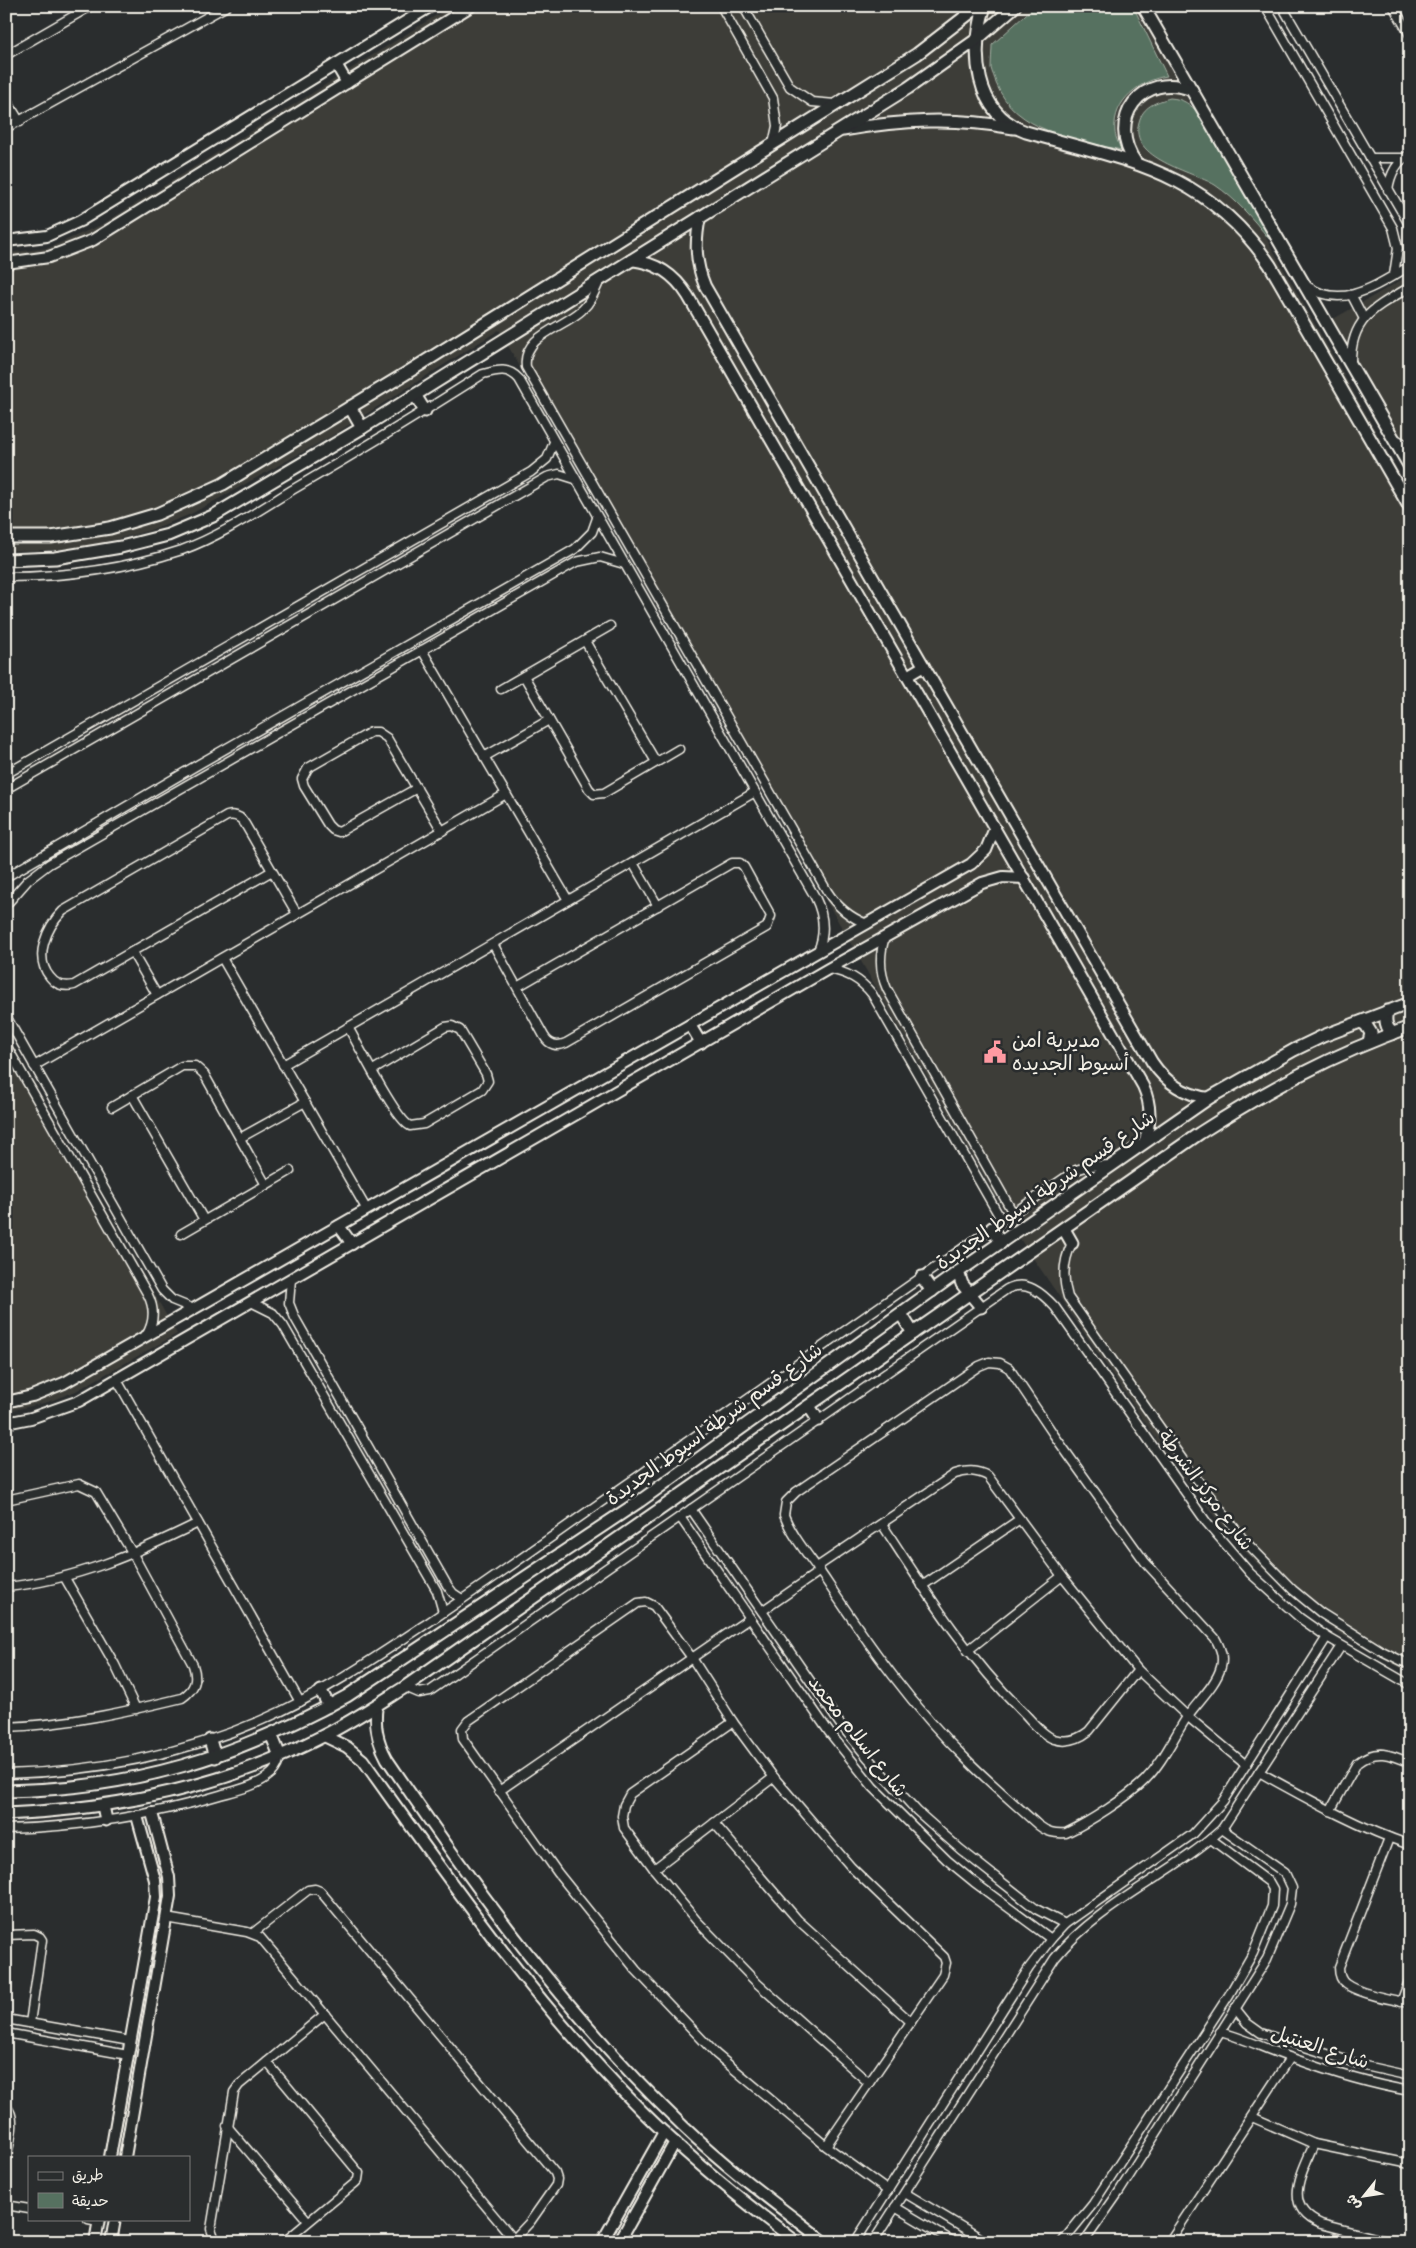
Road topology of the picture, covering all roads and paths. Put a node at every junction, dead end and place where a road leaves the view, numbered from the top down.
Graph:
1 (91, 6) edge
2 (227, 6) edge
3 (431, 6) edge
4 (471, 6) edge
5 (721, 6) edge
6 (743, 6) edge
7 (979, 6) edge
8 (985, 6) edge
9 (1015, 6) edge
10 (1144, 6) edge
11 (1148, 6) edge
12 (1265, 6) edge
13 (1282, 6) edge
14 (1393, 6) edge
15 (1154, 23) junction
16 (1410, 34) edge
17 (976, 40) junction
18 (6, 55) edge
19 (336, 64) junction
20 (348, 83) junction
21 (1192, 90) junction
22 (6, 99) edge
23 (837, 104) junction
24 (20, 122) junction
25 (6, 128) edge
26 (1014, 128) junction
27 (837, 131) junction
28 (772, 144) junction
29 (1407, 156) edge
30 (1370, 158) junction
31 (1136, 163) junction
32 (1388, 190) junction
33 (700, 217) junction
34 (1410, 226) edge
35 (1395, 234) junction
36 (6, 241) edge
37 (590, 259) junction
38 (631, 260) junction
39 (6, 263) edge
40 (1410, 266) edge
41 (1394, 275) junction
42 (601, 278) junction
43 (1305, 285) junction
44 (1410, 287) edge
45 (1352, 296) junction
46 (1364, 318) junction
47 (1350, 363) junction
48 (529, 374) junction
49 (519, 379) junction
50 (415, 395) junction
51 (350, 407) junction
52 (425, 411) junction
53 (362, 428) junction
54 (1393, 437) junction
55 (554, 442) junction
56 (1410, 447) edge
57 (1410, 466) edge
58 (575, 479) junction
59 (1410, 508) edge
60 (597, 518) junction
61 (6, 537) edge
62 (6, 560) edge
63 (624, 564) junction
64 (6, 577) edge
65 (468, 610) junction
66 (275, 620) junction
67 (474, 621) junction
68 (610, 626) dead end
69 (281, 630) junction
70 (585, 641) junction
71 (422, 650) junction
72 (690, 653) junction
73 (679, 660) junction
74 (924, 666) junction
75 (524, 676) junction
76 (907, 676) junction
77 (501, 689) dead end
78 (549, 720) junction
79 (678, 749) dead end
80 (484, 757) junction
81 (656, 762) junction
82 (199, 764) junction
83 (6, 774) edge
84 (205, 775) junction
85 (417, 788) junction
86 (6, 789) edge
87 (755, 792) junction
88 (506, 794) junction
89 (995, 828) junction
90 (442, 831) junction
91 (794, 835) junction
92 (783, 841) junction
93 (633, 863) junction
94 (272, 871) junction
95 (6, 877) edge
96 (1024, 878) junction
97 (568, 900) junction
98 (6, 905) edge
99 (658, 906) junction
100 (297, 914) junction
101 (867, 924) junction
102 (885, 937) junction
103 (493, 944) junction
104 (818, 951) junction
105 (132, 952) junction
106 (222, 958) junction
107 (828, 969) junction
108 (517, 987) junction
109 (157, 995) junction
110 (1410, 1003) edge
111 (1388, 1011) junction
112 (6, 1016) edge
113 (1361, 1022) junction
114 (690, 1024) junction
115 (348, 1027) junction
116 (1410, 1028) edge
117 (1394, 1033) junction
118 (18, 1036) junction
119 (1369, 1042) junction
120 (700, 1043) junction
121 (6, 1044) edge
122 (283, 1064) junction
123 (34, 1066) junction
124 (373, 1070) junction
125 (132, 1095) junction
126 (1209, 1098) junction
127 (305, 1102) junction
128 (112, 1107) dead end
129 (240, 1138) junction
130 (1144, 1144) junction
131 (1112, 1165) junction
132 (290, 1171) dead end
133 (266, 1185) junction
134 (367, 1210) junction
135 (1013, 1214) junction
136 (204, 1220) junction
137 (1002, 1221) junction
138 (124, 1223) junction
139 (340, 1226) junction
140 (992, 1228) junction
141 (112, 1229) junction
142 (1064, 1229) junction
143 (181, 1234) dead end
144 (1000, 1242) junction
145 (1072, 1243) joint
146 (352, 1244) junction
147 (958, 1272) junction
148 (922, 1277) junction
149 (291, 1279) junction
150 (932, 1291) junction
151 (971, 1294) junction
152 (251, 1302) junction
153 (981, 1307) junction
154 (194, 1309) junction
155 (901, 1314) junction
156 (913, 1333) junction
157 (145, 1337) junction
158 (117, 1380) junction
159 (6, 1402) edge
160 (809, 1406) junction
161 (818, 1420) junction
162 (6, 1423) edge
163 (6, 1500) edge
164 (691, 1509) junction
165 (680, 1517) junction
166 (1020, 1519) junction
167 (198, 1522) junction
168 (882, 1524) junction
169 (581, 1542) junction
170 (133, 1554) junction
171 (592, 1557) junction
172 (818, 1569) junction
173 (1062, 1576) junction
174 (65, 1578) junction
175 (922, 1586) junction
176 (6, 1587) edge
177 (462, 1599) junction
178 (762, 1611) junction
179 (443, 1612) junction
180 (750, 1618) junction
181 (1327, 1637) junction
182 (1341, 1646) junction
183 (1380, 1650) junction
184 (967, 1651) junction
185 (692, 1658) junction
186 (1373, 1665) junction
187 (1410, 1665) edge
188 (1138, 1670) junction
189 (803, 1671) junction
190 (792, 1679) junction
191 (1410, 1685) edge
192 (404, 1687) junction
193 (321, 1692) junction
194 (300, 1702) junction
195 (377, 1705) junction
196 (329, 1706) junction
197 (136, 1709) junction
198 (1187, 1716) junction
199 (733, 1722) junction
200 (6, 1726) edge
201 (271, 1734) junction
202 (324, 1736) junction
203 (210, 1740) junction
204 (280, 1756) junction
205 (215, 1757) junction
206 (1410, 1763) edge
207 (1246, 1765) junction
208 (1259, 1772) junction
209 (6, 1774) edge
210 (774, 1778) junction
211 (48, 1790) junction
212 (6, 1791) edge
213 (500, 1791) junction
214 (1223, 1801) junction
215 (103, 1806) junction
216 (1235, 1809) junction
217 (1330, 1811) junction
218 (50, 1812) junction
219 (152, 1813) junction
220 (6, 1814) edge
221 (137, 1816) junction
222 (106, 1820) junction
223 (714, 1823) junction
224 (1222, 1828) junction
225 (6, 1829) edge
226 (1389, 1838) junction
227 (1210, 1839) junction
228 (1410, 1845) edge
229 (654, 1869) junction
230 (1086, 1908) junction
231 (166, 1918) junction
232 (1094, 1920) junction
233 (1066, 1924) junction
234 (253, 1933) junction
235 (6, 1935) edge
236 (1051, 1939) junction
237 (1410, 1979) edge
238 (141, 1982) junction
239 (155, 1984) junction
240 (1229, 1994) junction
241 (1400, 2002) junction
242 (1410, 2003) edge
243 (1237, 2005) junction
244 (325, 2014) junction
245 (6, 2019) edge
246 (911, 2022) junction
247 (30, 2023) junction
248 (1220, 2032) junction
249 (6, 2033) edge
250 (130, 2041) junction
251 (128, 2055) junction
252 (1290, 2058) junction
253 (267, 2062) junction
254 (1410, 2076) edge
255 (637, 2080) junction
256 (869, 2083) junction
257 (1410, 2091) edge
258 (624, 2093) junction
259 (6, 2107) edge
260 (1252, 2117) junction
261 (228, 2126) junction
262 (664, 2132) junction
263 (675, 2142) junction
264 (1314, 2144) junction
265 (826, 2146) junction
266 (110, 2156) edge
267 (126, 2156) edge
268 (6, 2160) edge
269 (1410, 2164) edge
270 (888, 2191) junction
271 (904, 2193) junction
272 (6, 2205) edge
273 (895, 2207) junction
274 (28, 2208) edge
275 (95, 2220) edge
276 (115, 2220) edge
277 (308, 2221) junction
278 (515, 2241) edge
279 (95, 2242) edge
280 (111, 2242) edge
281 (216, 2242) edge
282 (284, 2242) edge
283 (602, 2242) edge
284 (619, 2242) edge
285 (797, 2242) edge
286 (825, 2242) edge
287 (855, 2242) edge
288 (873, 2242) edge
289 (954, 2242) edge
290 (987, 2242) edge
291 (1062, 2242) edge
292 (1084, 2242) edge
293 (1169, 2242) edge
294 (1391, 2242) edge

1 - 18 street
2 - 24 street
3 - 19 street
4 - 20 street
5 - 28 street
6 - 23 street
7 - 23 main road
8 - 17 main road
9 - 17 main road
10 - 15 main road
11 - 15 main road
12 - 35 street
13 - 30 street
14 - 16 street
15 - 21 main road
17 - 26 main road
17 - 27 main road
19 - 20 street
19 - 36 street
20 - 39 street
21 - 31 main road
21 - 43 main road
22 - 24 street
23 - 28 main road
24 - 25 street
26 - 27 main road
26 - 31 main road
27 - 33 main road
28 - 37 main road
29 - 30 street
29 - 32 street
30 - 32 street
31 - 59 main road
32 - 34 street
33 - 38 main road
33 - 74 street
34 - 35 street
35 - 41 street
37 - 42 main road
37 - 51 main road
38 - 42 main road
38 - 76 street
40 - 41 street
41 - 45 street
42 - 48 street
42 - 50 main road
43 - 45 street
43 - 47 main road
44 - 46 street
45 - 46 street
46 - 47 street
47 - 54 main road
48 - 49 street
48 - 72 street
49 - 52 street
49 - 55 street
50 - 52 main road
50 - 53 main road
51 - 53 main road
51 - 61 main road
52 - 64 street
53 - 62 main road
54 - 56 street
54 - 57 main road
55 - 58 street
55 - 66 street
58 - 60 street
58 - 69 street
60 - 63 street
60 - 65 street
63 - 67 street
63 - 73 street
65 - 67 street
65 - 82 street
66 - 69 street
66 - 83 street
67 - 71 street
68 - 70 street
69 - 86 street
70 - 75 street
70 - 81 street
71 - 80 street
71 - 84 street
72 - 73 street
72 - 91 street
73 - 87 street
74 - 76 street
74 - 126 street
75 - 77 street
75 - 78 street
76 - 89 street
78 - 80 street
78 - 81 street
79 - 81 street
80 - 88 street
82 - 84 street
82 - 95 street
84 - 98 street
85 - 85 street
85 - 90 street
87 - 92 street
87 - 93 street
88 - 90 street
88 - 97 street
89 - 96 street
89 - 101 street
90 - 100 street
91 - 92 street
91 - 101 street
92 - 104 street
93 - 97 street
93 - 99 street
94 - 100 street
94 - 105 street
94 - 105 street
96 - 102 street
96 - 130 street
97 - 103 street
99 - 108 street
99 - 108 street
100 - 106 street
101 - 104 street
102 - 107 street
102 - 135 street
103 - 108 street
103 - 115 street
104 - 114 street
105 - 109 street
106 - 109 street
106 - 122 street
107 - 120 street
107 - 137 street
109 - 123 street
110 - 111 main road, شارع قسم شرطة اسيوط الجديدة
111 - 113 main road, شارع قسم شرطة اسيوط الجديدة
111 - 117 main road
112 - 118 street
113 - 119 main road
113 - 126 main road, شارع قسم شرطة اسيوط الجديدة
114 - 120 street
114 - 134 street
115 - 122 street
115 - 124 street
116 - 117 main road, شارع قسم شرطة اسيوط الجديدة
117 - 119 main road, شارع قسم شرطة اسيوط الجديدة
118 - 121 street
118 - 123 street
119 - 142 main road, شارع قسم شرطة اسيوط الجديدة
120 - 146 street
121 - 141 street
122 - 127 street
123 - 138 street
124 - 124 street
125 - 128 street
125 - 129 street
125 - 136 street
126 - 130 main road, شارع قسم شرطة اسيوط الجديدة
127 - 129 street
127 - 134 street
129 - 133 street
130 - 131 main road, شارع قسم شرطة اسيوط الجديدة
131 - 135 street
131 - 144 main road, شارع قسم شرطة اسيوط الجديدة
132 - 133 street
133 - 136 street
134 - 139 street
135 - 137 street
136 - 143 street
137 - 140 street
138 - 141 street
138 - 154 street
139 - 146 street
139 - 154 street
140 - 144 main road
140 - 148 street
141 - 157 street
142 - 145 main road
142 - 151 main road, شارع قسم شرطة اسيوط الجديدة
144 - 147 main road, شارع قسم شرطة اسيوط الجديدة
145 - 183 street, شارع مركز الشرطة
146 - 149 street
147 - 150 main road, شارع قسم شرطة اسيوط الجديدة
147 - 151 main road
148 - 150 main road
148 - 177 street
149 - 152 street
149 - 177 street
150 - 155 main road, شارع قسم شرطة اسيوط الجديدة
151 - 153 main road
151 - 156 main road, شارع قسم شرطة اسيوط الجديدة
152 - 158 street
152 - 179 street
153 - 161 street
153 - 181 street, شارع مركز الشرطة
154 - 157 street
155 - 156 main road
155 - 169 main road, شارع قسم شرطة اسيوط الجديدة
156 - 160 main road, شارع قسم شرطة اسيوط الجديدة
157 - 159 street
158 - 162 street
158 - 167 street
160 - 161 main road
160 - 171 main road, شارع قسم شرطة اسيوط الجديدة
161 - 164 street
163 - 170 street
164 - 165 street
164 - 178 street, شارع اسلام محمد
165 - 180 street, شارع اسلام محمد
165 - 192 street
166 - 168 street
166 - 173 street
166 - 175 street
167 - 170 street
167 - 194 street
168 - 172 street
168 - 175 street
169 - 171 main road
169 - 196 main road, شارع قسم شرطة اسيوط الجديدة
170 - 174 street
170 - 197 street
171 - 192 main road, شارع قسم شرطة اسيوط الجديدة
172 - 178 street
172 - 198 street
172 - 198 street
173 - 184 street
173 - 188 street
174 - 176 street
174 - 197 street
175 - 184 street
177 - 179 street
178 - 189 street, شارع اسلام محمد
179 - 193 street
180 - 185 street
180 - 190 street, شارع اسلام محمد
181 - 182 street, شارع مركز الشرطة
181 - 207 street
182 - 186 street, شارع مركز الشرطة
182 - 208 street
183 - 186 street
183 - 187 street, شارع مركز الشرطة
184 - 188 street
185 - 199 street
185 - 213 street
185 - 213 street
186 - 191 street, شارع مركز الشرطة
188 - 198 street
189 - 190 street
189 - 233 street, شارع اسلام محمد
190 - 236 street, شارع اسلام محمد
192 - 195 main road, شارع قسم شرطة اسيوط الجديدة
193 - 194 street
193 - 196 main road
194 - 203 street
195 - 202 main road, شارع قسم شرطة اسيوط الجديدة
195 - 255 street
196 - 201 main road, شارع قسم شرطة اسيوط الجديدة
197 - 200 street
198 - 207 street
199 - 210 street
199 - 229 street
201 - 204 main road
201 - 205 main road, شارع قسم شرطة اسيوط الجديدة
202 - 204 main road, شارع قسم شرطة اسيوط الجديدة
202 - 258 street
203 - 205 main road
203 - 209 street
204 - 215 main road, شارع قسم شرطة اسيوط الجديدة
204 - 219 street
205 - 211 main road, شارع قسم شرطة اسيوط الجديدة
206 - 217 street
207 - 214 street
208 - 216 street
208 - 217 street
210 - 223 street
210 - 246 street
211 - 212 main road, شارع قسم شرطة اسيوط الجديدة
211 - 218 main road
213 - 265 street
214 - 216 street
214 - 230 street
215 - 218 main road, شارع قسم شرطة اسيوط الجديدة
215 - 222 main road
216 - 224 street
217 - 226 street
218 - 220 main road, شارع قسم شرطة اسيوط الجديدة
219 - 221 street
219 - 231 street
221 - 222 street
221 - 238 street
222 - 225 street
223 - 229 street
223 - 246 street
224 - 227 street
224 - 243 street
226 - 228 street
226 - 241 street
227 - 232 street
227 - 240 street
229 - 256 street
230 - 232 street
230 - 233 street
231 - 234 street
231 - 239 street
232 - 271 street
233 - 236 street
234 - 244 street
234 - 278 street
235 - 247 street
236 - 270 street
237 - 241 street
238 - 239 street
238 - 250 street
239 - 267 street
240 - 243 street, شارع العنتيل
240 - 291 street
241 - 242 street
243 - 248 street
243 - 254 street, شارع العنتيل
244 - 253 street
244 - 278 street
245 - 247 street
246 - 256 street
247 - 250 street
248 - 252 street, شارع العنتيل
248 - 292 street
249 - 251 street
250 - 251 street
251 - 266 street
252 - 257 street, شارع العنتيل
252 - 260 street
253 - 261 street
253 - 277 street
255 - 258 street
255 - 286 street
256 - 265 street
258 - 262 street
259 - 268 street
260 - 264 street
260 - 293 street
261 - 277 street
261 - 281 street
262 - 263 street
262 - 283 street
263 - 284 street
263 - 285 street
264 - 269 street
264 - 294 street
265 - 270 street
270 - 287 street
271 - 273 street
271 - 290 street
272 - 274 street
273 - 288 street
273 - 289 street
275 - 279 street
276 - 280 street
277 - 282 street

